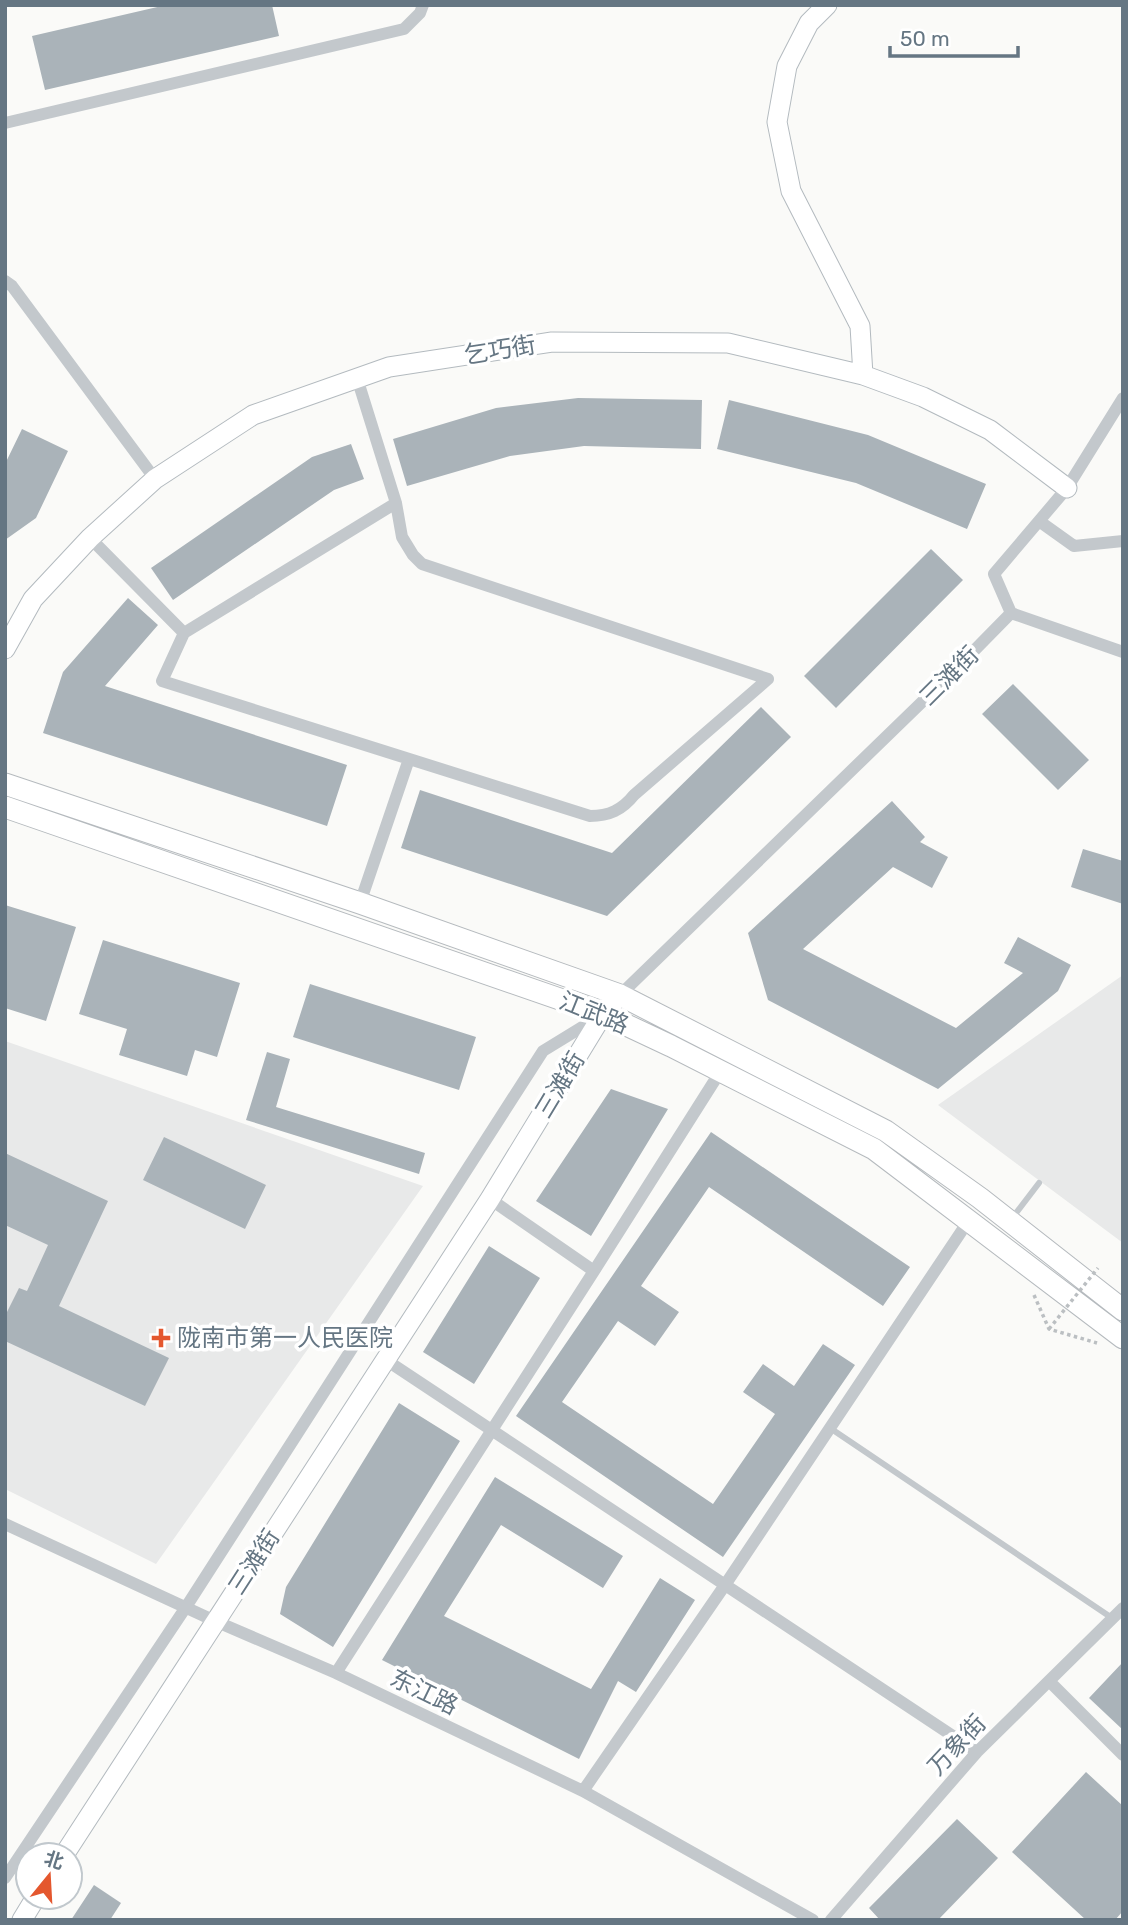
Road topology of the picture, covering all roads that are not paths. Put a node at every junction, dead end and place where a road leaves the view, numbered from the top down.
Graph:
1 (423, 5) edge
2 (827, 5) edge
3 (5, 123) edge
4 (5, 281) edge
5 (863, 375) junction
6 (357, 378) junction
7 (1123, 398) edge
8 (155, 479) junction
9 (1067, 488) junction
10 (396, 503) junction
11 (1039, 521) junction
12 (90, 538) junction
13 (1123, 541) edge
14 (1011, 613) junction
15 (184, 633) junction
16 (5, 649) edge
17 (1123, 652) edge
18 (409, 759) junction
19 (5, 784) edge
20 (5, 807) edge
21 (360, 903) junction
22 (620, 995) junction
23 (603, 1014) junction
24 (720, 1072) junction
25 (1039, 1184) dead end
26 (490, 1199) junction
27 (969, 1220) junction
28 (1010, 1222) junction
29 (594, 1271) junction
30 (1123, 1310) edge
31 (1123, 1338) edge
32 (386, 1360) junction
33 (830, 1428) junction
34 (493, 1430) junction
35 (5, 1524) edge
36 (725, 1585) junction
37 (186, 1606) junction
38 (1123, 1608) edge
39 (1112, 1618) junction
40 (215, 1621) junction
41 (336, 1673) junction
42 (1049, 1681) junction
43 (977, 1752) junction
44 (1123, 1755) edge
45 (583, 1791) junction
46 (73, 1841) edge
47 (5, 1878) edge
48 (813, 1920) edge
49 (831, 1920) edge

1 - 3 street
2 - 5 street
4 - 8 street
5 - 6 street, 乞巧街
5 - 9 street, 乞巧街
6 - 8 street, 乞巧街
6 - 10 street
7 - 9 street
8 - 12 street, 乞巧街
9 - 11 street
10 - 15 street
10 - 18 street
11 - 13 street
11 - 14 street
12 - 15 street
12 - 16 street, 乞巧街
14 - 17 street
14 - 22 street, 三滩街
15 - 18 street
18 - 21 street
19 - 21 main road, 江武路
20 - 23 main road, 江武路
21 - 22 main road, 江武路
22 - 23 street, 三滩街
22 - 28 main road, 江武路
23 - 24 main road, 江武路
23 - 26 street, 三滩街
23 - 37 street
24 - 27 main road, 江武路
24 - 29 street
25 - 28 lane
26 - 29 street
26 - 32 street, 三滩街
27 - 31 main road, 江武路
27 - 33 street
28 - 30 main road, 江武路
29 - 34 street
32 - 34 street
32 - 40 street, 三滩街
33 - 36 street
33 - 39 lane
34 - 36 street
34 - 41 street
35 - 37 street, 东江路
36 - 43 street
36 - 45 street
37 - 40 street, 东江路
37 - 47 street
38 - 39 street, 万象街
39 - 42 street, 万象街
40 - 41 street, 东江路
40 - 46 street, 三滩街
41 - 45 street, 东江路
42 - 43 street, 万象街
42 - 44 street
43 - 49 street, 万象街
45 - 48 street, 东江路

